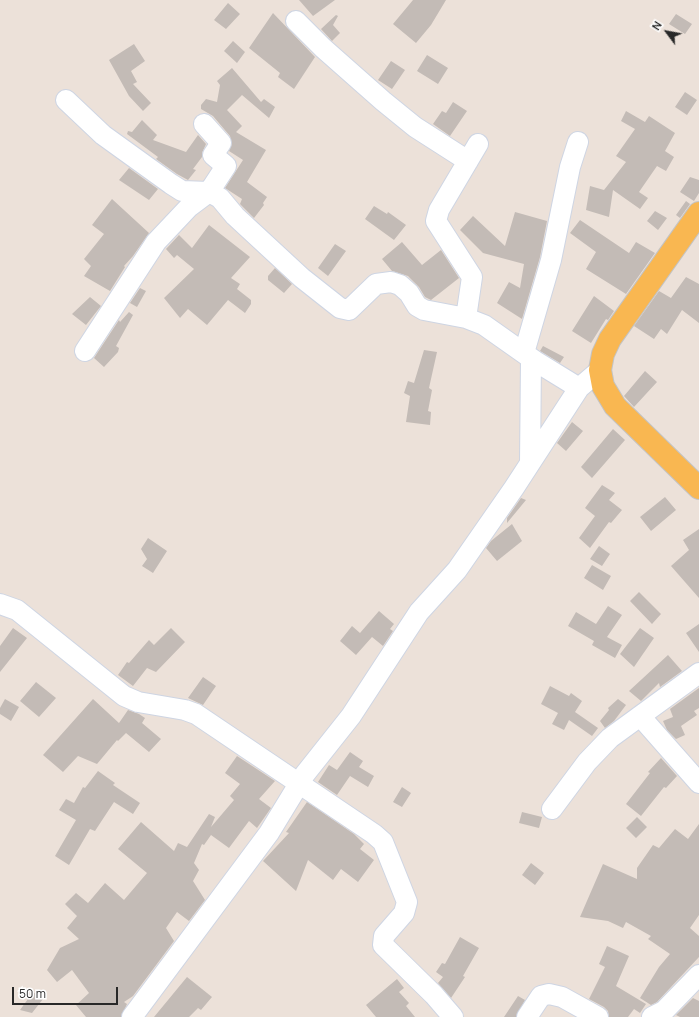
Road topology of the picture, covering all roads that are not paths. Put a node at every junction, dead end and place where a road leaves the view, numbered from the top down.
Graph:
1 (296, 21) dead end
2 (66, 100) dead end
3 (204, 124) dead end
4 (578, 142) dead end
5 (209, 192) junction
6 (699, 213) edge
7 (466, 318) junction
8 (85, 351) dead end
9 (528, 355) junction
10 (600, 370) junction
11 (580, 388) junction
12 (530, 463) junction
13 (699, 488) edge
14 (0, 604) edge
15 (699, 674) edge
16 (640, 716) junction
17 (299, 784) junction
18 (699, 784) edge
19 (552, 810) dead end
20 (699, 975) edge
21 (132, 1017) edge
22 (453, 1017) edge
23 (526, 1017) edge
24 (598, 1017) edge
25 (652, 1017) edge

1 - 7 street
2 - 5 street
3 - 5 street
4 - 9 street
5 - 7 street
5 - 8 street
6 - 10 main road
7 - 9 street
9 - 11 street
9 - 12 street
10 - 11 street
10 - 13 main road
11 - 12 street
12 - 17 street
14 - 17 street
15 - 16 street
16 - 18 street
16 - 19 street
17 - 21 street
17 - 22 street
20 - 25 street
23 - 24 street

